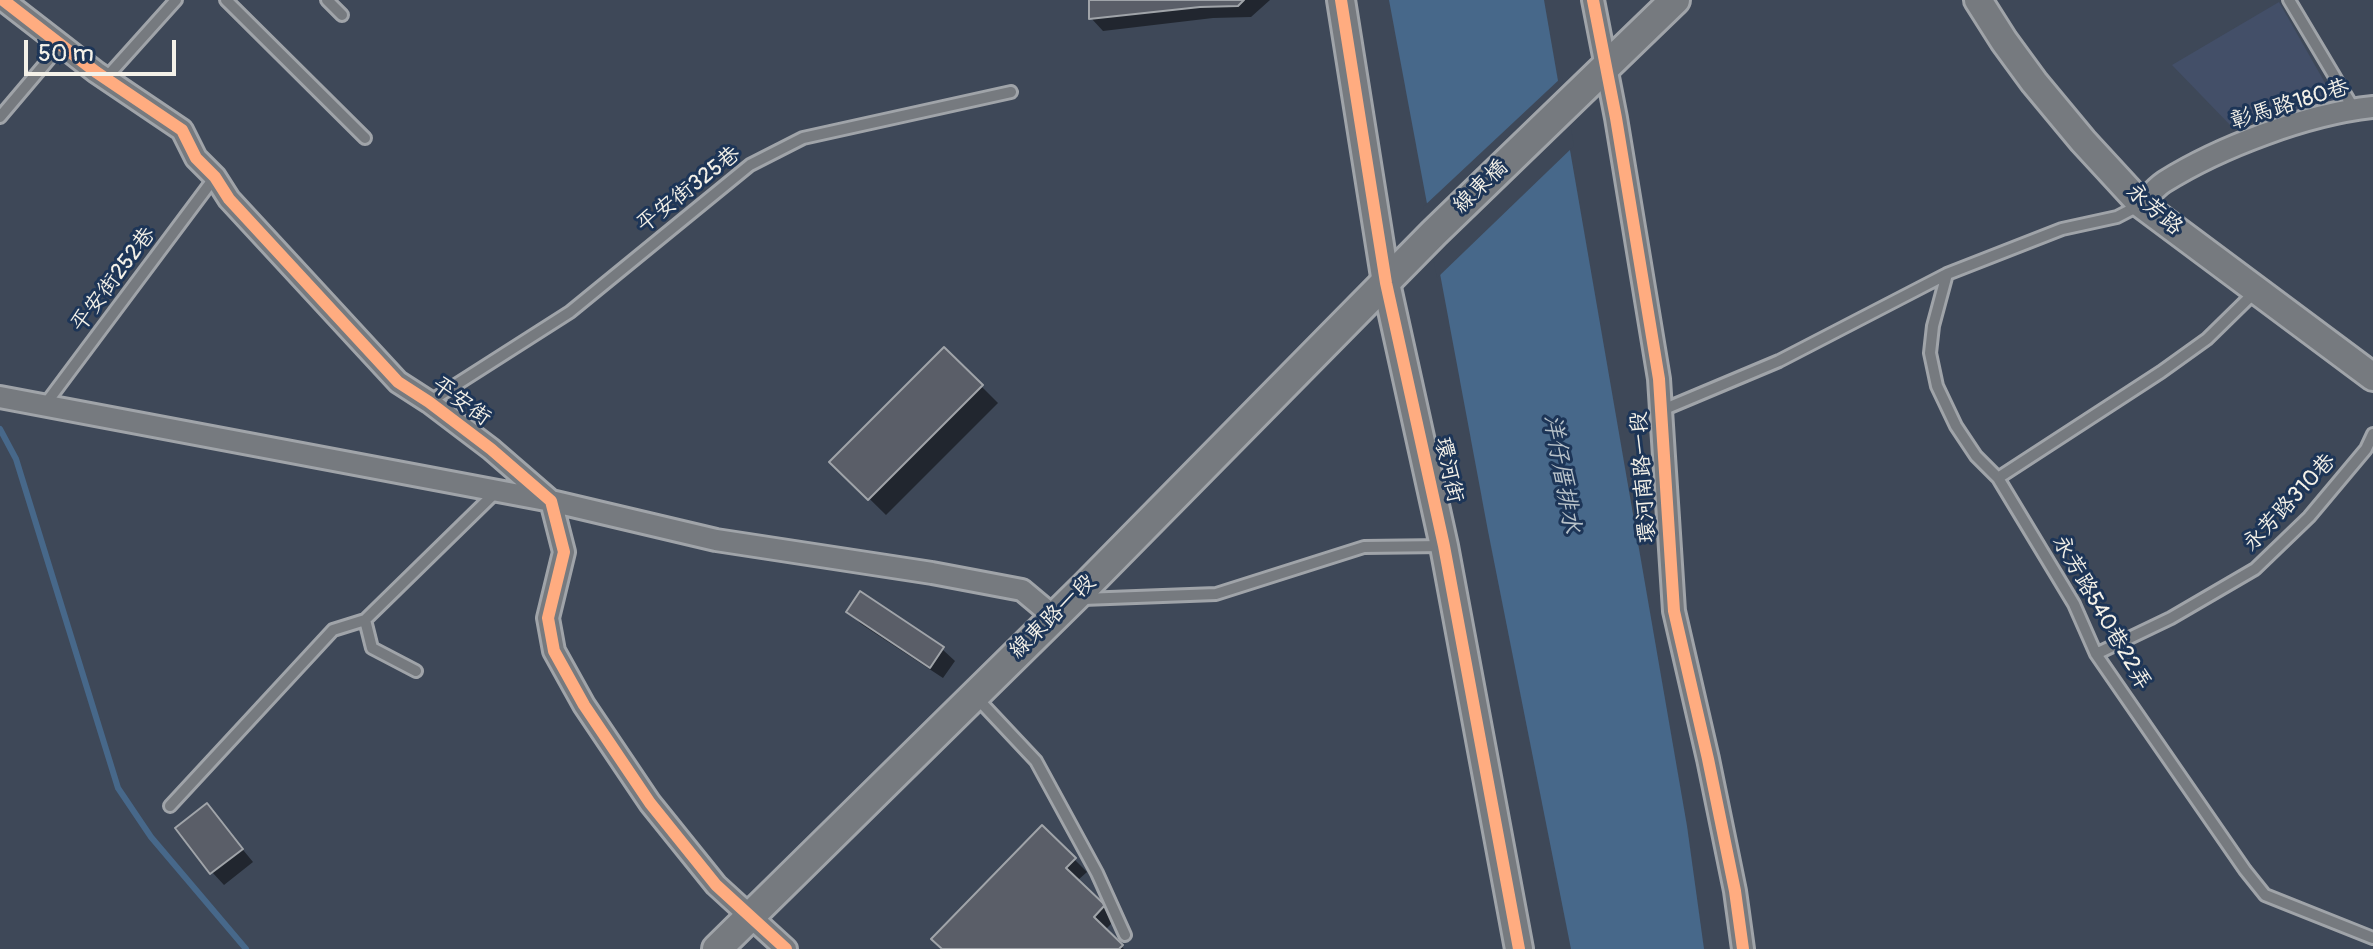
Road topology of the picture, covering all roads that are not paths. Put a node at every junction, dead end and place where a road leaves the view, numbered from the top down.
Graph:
1 (3, 0) edge
2 (176, 0) edge
3 (226, 0) edge
4 (327, 0) edge
5 (1341, 0) edge
6 (1593, 0) edge
7 (1675, 0) edge
8 (1978, 0) edge
9 (2289, 0) edge
10 (342, 15) dead end
11 (61, 45) junction
12 (1606, 65) junction
13 (105, 79) junction
14 (1011, 92) dead end
15 (2364, 108) edge
16 (0, 117) edge
17 (365, 138) dead end
18 (215, 177) junction
19 (2141, 204) junction
20 (1947, 274) junction
21 (1386, 283) junction
22 (2256, 290) junction
23 (2373, 377) edge
24 (0, 397) edge
25 (429, 402) junction
26 (44, 406) junction
27 (1659, 411) junction
28 (2373, 434) edge
29 (1998, 478) junction
30 (498, 491) junction
31 (551, 501) junction
32 (1444, 546) junction
33 (1063, 608) junction
34 (365, 620) junction
35 (2096, 654) junction
36 (416, 671) dead end
37 (973, 695) junction
38 (170, 806) dead end
39 (750, 916) junction
40 (1125, 935) dead end
41 (2373, 938) edge
42 (717, 949) edge
43 (786, 949) edge
44 (1519, 949) edge
45 (1743, 949) edge

1 - 11 street, 平安街
2 - 13 lane
3 - 17 lane
4 - 10 lane
5 - 21 street, 環河街
6 - 12 street, 環河南路一段
7 - 12 main road
8 - 19 street, 永芳路
9 - 15 lane
11 - 13 street, 平安街
11 - 16 lane
12 - 21 main road, 線東橋
12 - 27 street, 環河南路一段
13 - 18 street, 平安街
14 - 25 lane, 平安街325巷
15 - 19 street, 彰馬路180巷
18 - 25 street, 平安街
18 - 26 lane, 平安街252巷
19 - 20 lane
19 - 22 street, 永芳路
20 - 27 lane
20 - 29 lane, 永芳路540巷22弄
21 - 32 street, 環河街
21 - 33 main road, 線東路一段
22 - 23 street, 永芳路
22 - 29 lane
24 - 26 street
25 - 31 street, 平安街
26 - 30 street
27 - 45 street, 環河南路一段
28 - 35 lane, 永芳路310巷
29 - 35 lane, 永芳路540巷22弄
30 - 31 street
30 - 34 lane
31 - 33 street
31 - 39 street
32 - 33 lane
32 - 44 street, 環河街
33 - 37 main road, 線東路一段
34 - 36 lane
34 - 38 lane
35 - 41 lane, 永芳路540巷22弄
37 - 39 main road, 線東路一段
37 - 40 lane
39 - 42 main road, 線東路一段
39 - 43 street

